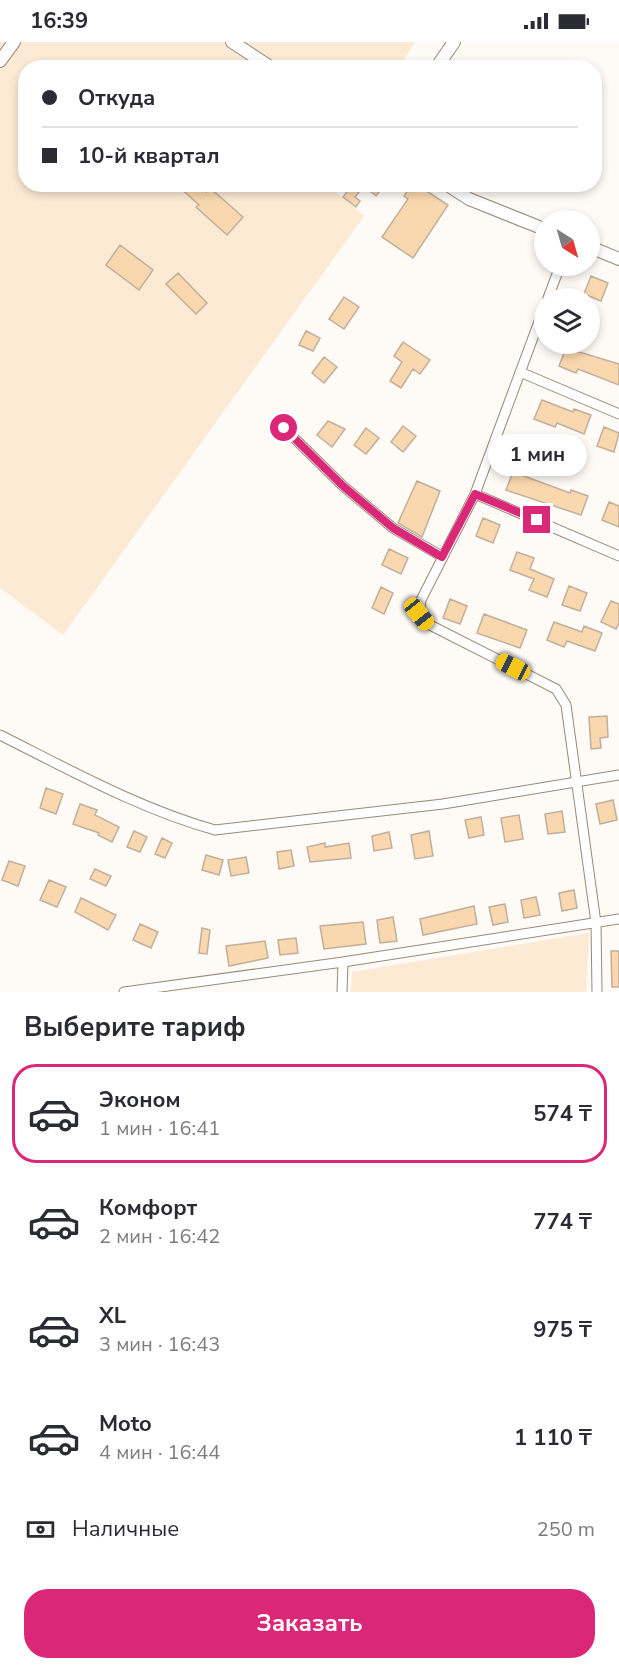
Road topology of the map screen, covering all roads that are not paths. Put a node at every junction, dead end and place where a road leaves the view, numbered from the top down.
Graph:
1 (14, 42) edge
2 (232, 42) edge
3 (454, 42) edge
4 (260, 60) edge
5 (442, 60) edge
6 (0, 61) edge
7 (458, 192) edge
8 (534, 225) edge
9 (600, 252) edge
10 (619, 259) edge
11 (534, 335) edge
12 (520, 372) junction
13 (619, 414) edge
14 (284, 428) dead end
15 (475, 494) junction
16 (619, 556) edge
17 (442, 557) junction
18 (0, 735) edge
19 (619, 775) edge
20 (578, 781) junction
21 (619, 919) edge
22 (596, 922) junction
23 (343, 962) junction
24 (124, 992) edge
25 (342, 992) edge
26 (597, 992) edge

1 - 6 street
2 - 4 street
3 - 5 street
7 - 8 street
9 - 10 street
11 - 12 street
12 - 13 street
12 - 15 street
14 - 17 street
15 - 16 street
15 - 17 street
17 - 20 street
18 - 20 street
19 - 20 street
20 - 22 street
21 - 22 street
22 - 23 street
22 - 26 street
23 - 24 street
23 - 25 street

